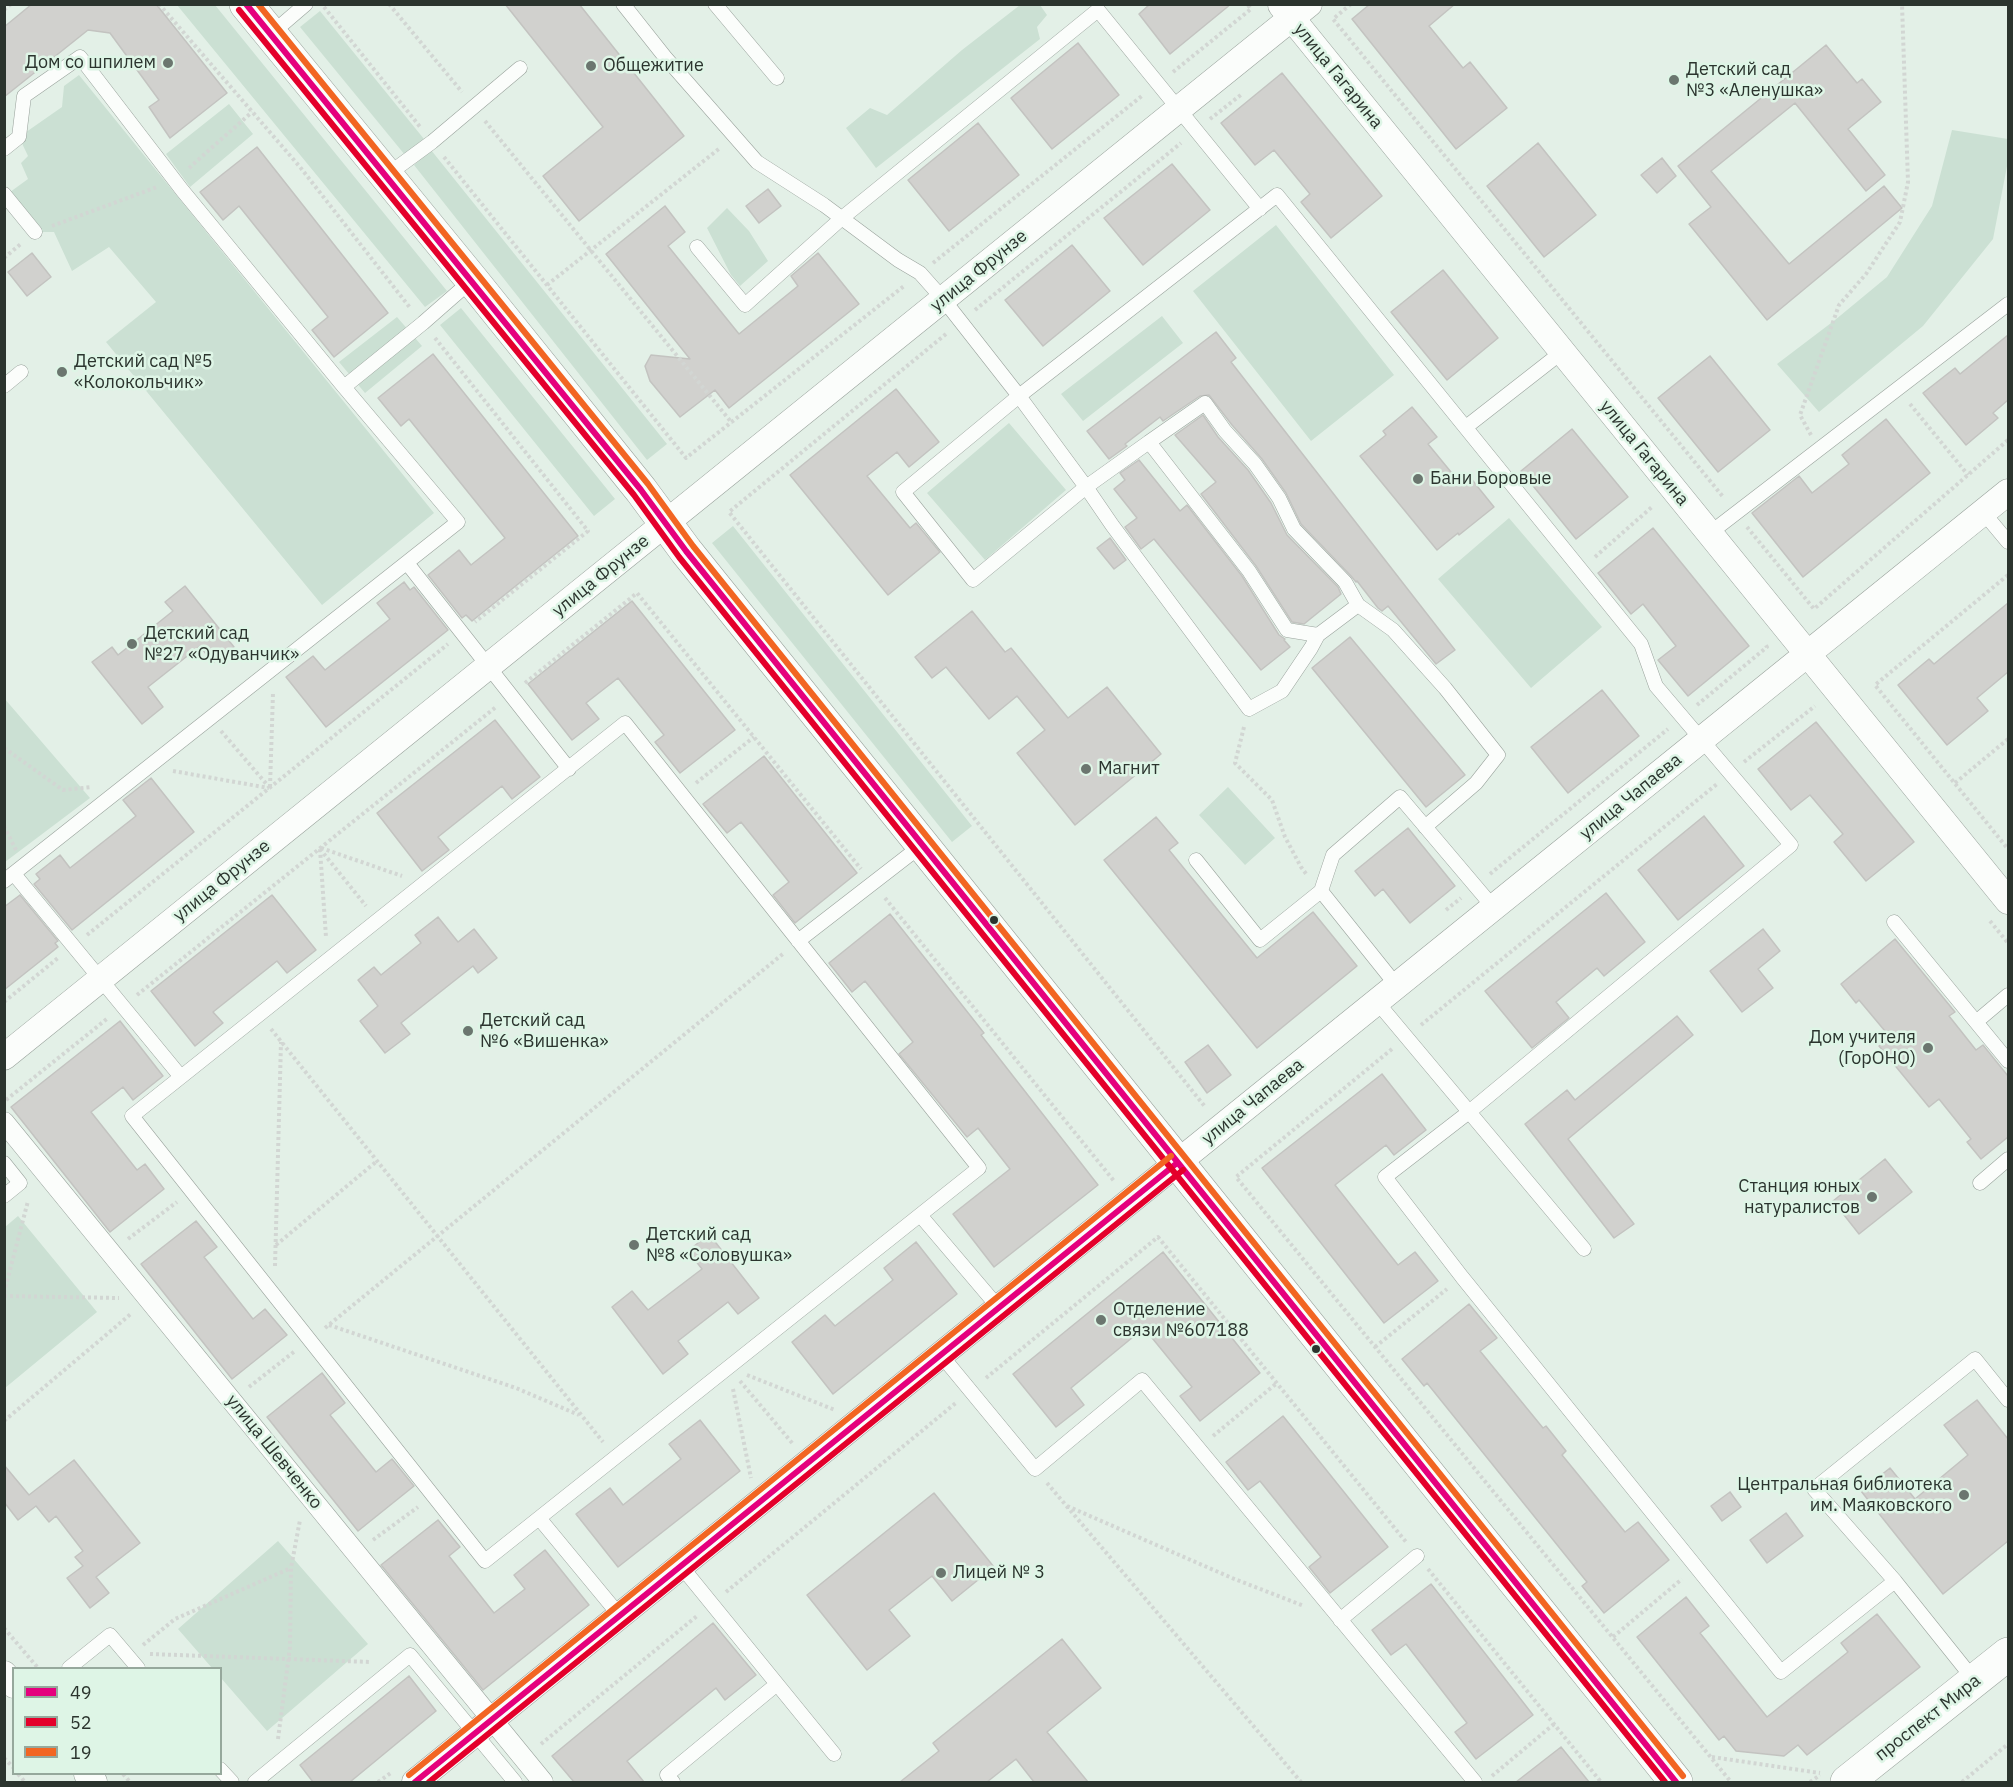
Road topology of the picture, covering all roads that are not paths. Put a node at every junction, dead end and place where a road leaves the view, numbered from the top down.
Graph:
1 (246, 4) edge
2 (306, 4) edge
3 (623, 4) edge
4 (715, 4) edge
5 (1294, 9) edge
6 (271, 34) junction
7 (520, 68) dead end
8 (777, 78) dead end
9 (1179, 109) junction
10 (4, 149) edge
11 (387, 175) junction
12 (4, 194) edge
13 (1260, 209) junction
14 (842, 218) junction
15 (34, 232) road end
16 (698, 247) dead end
17 (472, 280) junction
18 (943, 299) junction
19 (2008, 304) edge
20 (1562, 352) junction
21 (21, 372) dead end
22 (4, 386) edge
23 (344, 387) junction
24 (1019, 396) junction
25 (1466, 427) junction
26 (1149, 442) junction
27 (1086, 488) junction
28 (2008, 492) edge
29 (1983, 512) junction
30 (666, 523) junction
31 (1710, 534) junction
32 (2008, 542) edge
33 (407, 563) junction
34 (1358, 605) junction
35 (1318, 635) junction
36 (1808, 654) junction
37 (488, 667) junction
38 (1702, 739) junction
39 (569, 769) junction
40 (1425, 826) junction
41 (922, 845) junction
42 (1196, 860) dead end
43 (9, 878) edge
44 (1321, 891) junction
45 (2008, 901) edge
46 (1494, 908) junction
47 (1894, 922) dead end
48 (798, 941) junction
49 (101, 980) junction
50 (1397, 986) junction
51 (2008, 995) edge
52 (1377, 1002) junction
53 (1976, 1022) junction
54 (4, 1057) edge
55 (2008, 1061) edge
56 (181, 1077) junction
57 (1469, 1112) junction
58 (4, 1122) edge
59 (2008, 1159) edge
60 (1177, 1163) junction
61 (4, 1164) edge
62 (1980, 1183) dead end
63 (4, 1196) edge
64 (920, 1215) junction
65 (1584, 1249) dead end
66 (999, 1308) junction
67 (941, 1355) junction
68 (2008, 1400) edge
69 (539, 1518) junction
70 (1417, 1556) road end
71 (681, 1566) junction
72 (1895, 1581) junction
73 (620, 1616) junction
74 (1340, 1620) junction
75 (2008, 1654) edge
76 (70, 1667) edge
77 (137, 1667) edge
78 (1975, 1681) junction
79 (777, 1684) junction
80 (483, 1727) junction
81 (834, 1754) dead end
82 (1834, 1778) edge
83 (255, 1782) edge
84 (415, 1782) edge
85 (515, 1782) edge
86 (543, 1782) edge
87 (673, 1782) edge
88 (1475, 1782) edge
89 (1676, 1782) edge

1 - 6 street
2 - 6 lane
3 - 14 lane
4 - 8 lane
5 - 9 street, улица Фрунзе
5 - 20 street, улица Гагарина
6 - 11 street
7 - 11 lane
9 - 13 lane
9 - 14 lane
9 - 18 street, улица Фрунзе
10 - 23 lane
11 - 17 street
12 - 15 lane
13 - 24 lane
13 - 25 lane
14 - 16 lane
14 - 18 lane
17 - 23 lane
17 - 30 street
18 - 24 lane
18 - 30 street, улица Фрунзе
19 - 31 lane
20 - 25 lane
20 - 31 street, улица Гагарина
21 - 22 lane
23 - 33 lane
24 - 27 lane
24 - 27 lane
25 - 38 lane
26 - 27 lane
26 - 34 lane
26 - 35 lane
27 - 35 lane
28 - 29 street, улица Чапаева
29 - 32 lane
29 - 36 street, улица Чапаева
30 - 37 street, улица Фрунзе
30 - 41 street
31 - 36 street, улица Гагарина
33 - 37 lane
33 - 43 lane
34 - 35 lane
34 - 40 lane
36 - 38 street, улица Чапаева
36 - 45 street, улица Гагарина
37 - 39 lane
37 - 49 street, улица Фрунзе
38 - 46 street, улица Чапаева
38 - 57 lane
39 - 48 lane
39 - 56 lane
40 - 44 lane
40 - 46 lane
41 - 48 lane
41 - 60 street
42 - 44 lane
43 - 49 lane
44 - 50 lane
46 - 50 street, улица Чапаева
47 - 53 lane
48 - 64 lane
49 - 54 street, улица Фрунзе
49 - 56 lane
50 - 52 street, улица Чапаева
51 - 53 lane
52 - 57 lane
52 - 60 street, улица Чапаева
53 - 55 lane
56 - 69 lane
57 - 65 lane
57 - 72 lane
58 - 80 street, улица Шевченко
59 - 62 lane
60 - 66 street, улица Чапаева
60 - 89 street
61 - 63 lane
64 - 66 lane
64 - 69 lane
66 - 67 street, улица Чапаева
67 - 71 street, улица Чапаева
67 - 74 lane
68 - 72 lane
69 - 73 lane
70 - 74 lane
71 - 73 street, улица Чапаева
71 - 79 lane
72 - 78 lane
73 - 80 street, улица Чапаева
74 - 88 lane
75 - 78 street, проспект Мира
76 - 77 lane
78 - 82 street, проспект Мира
79 - 81 lane
79 - 87 lane
80 - 83 lane
80 - 84 street, улица Чапаева
80 - 85 lane
80 - 86 street, улица Шевченко

